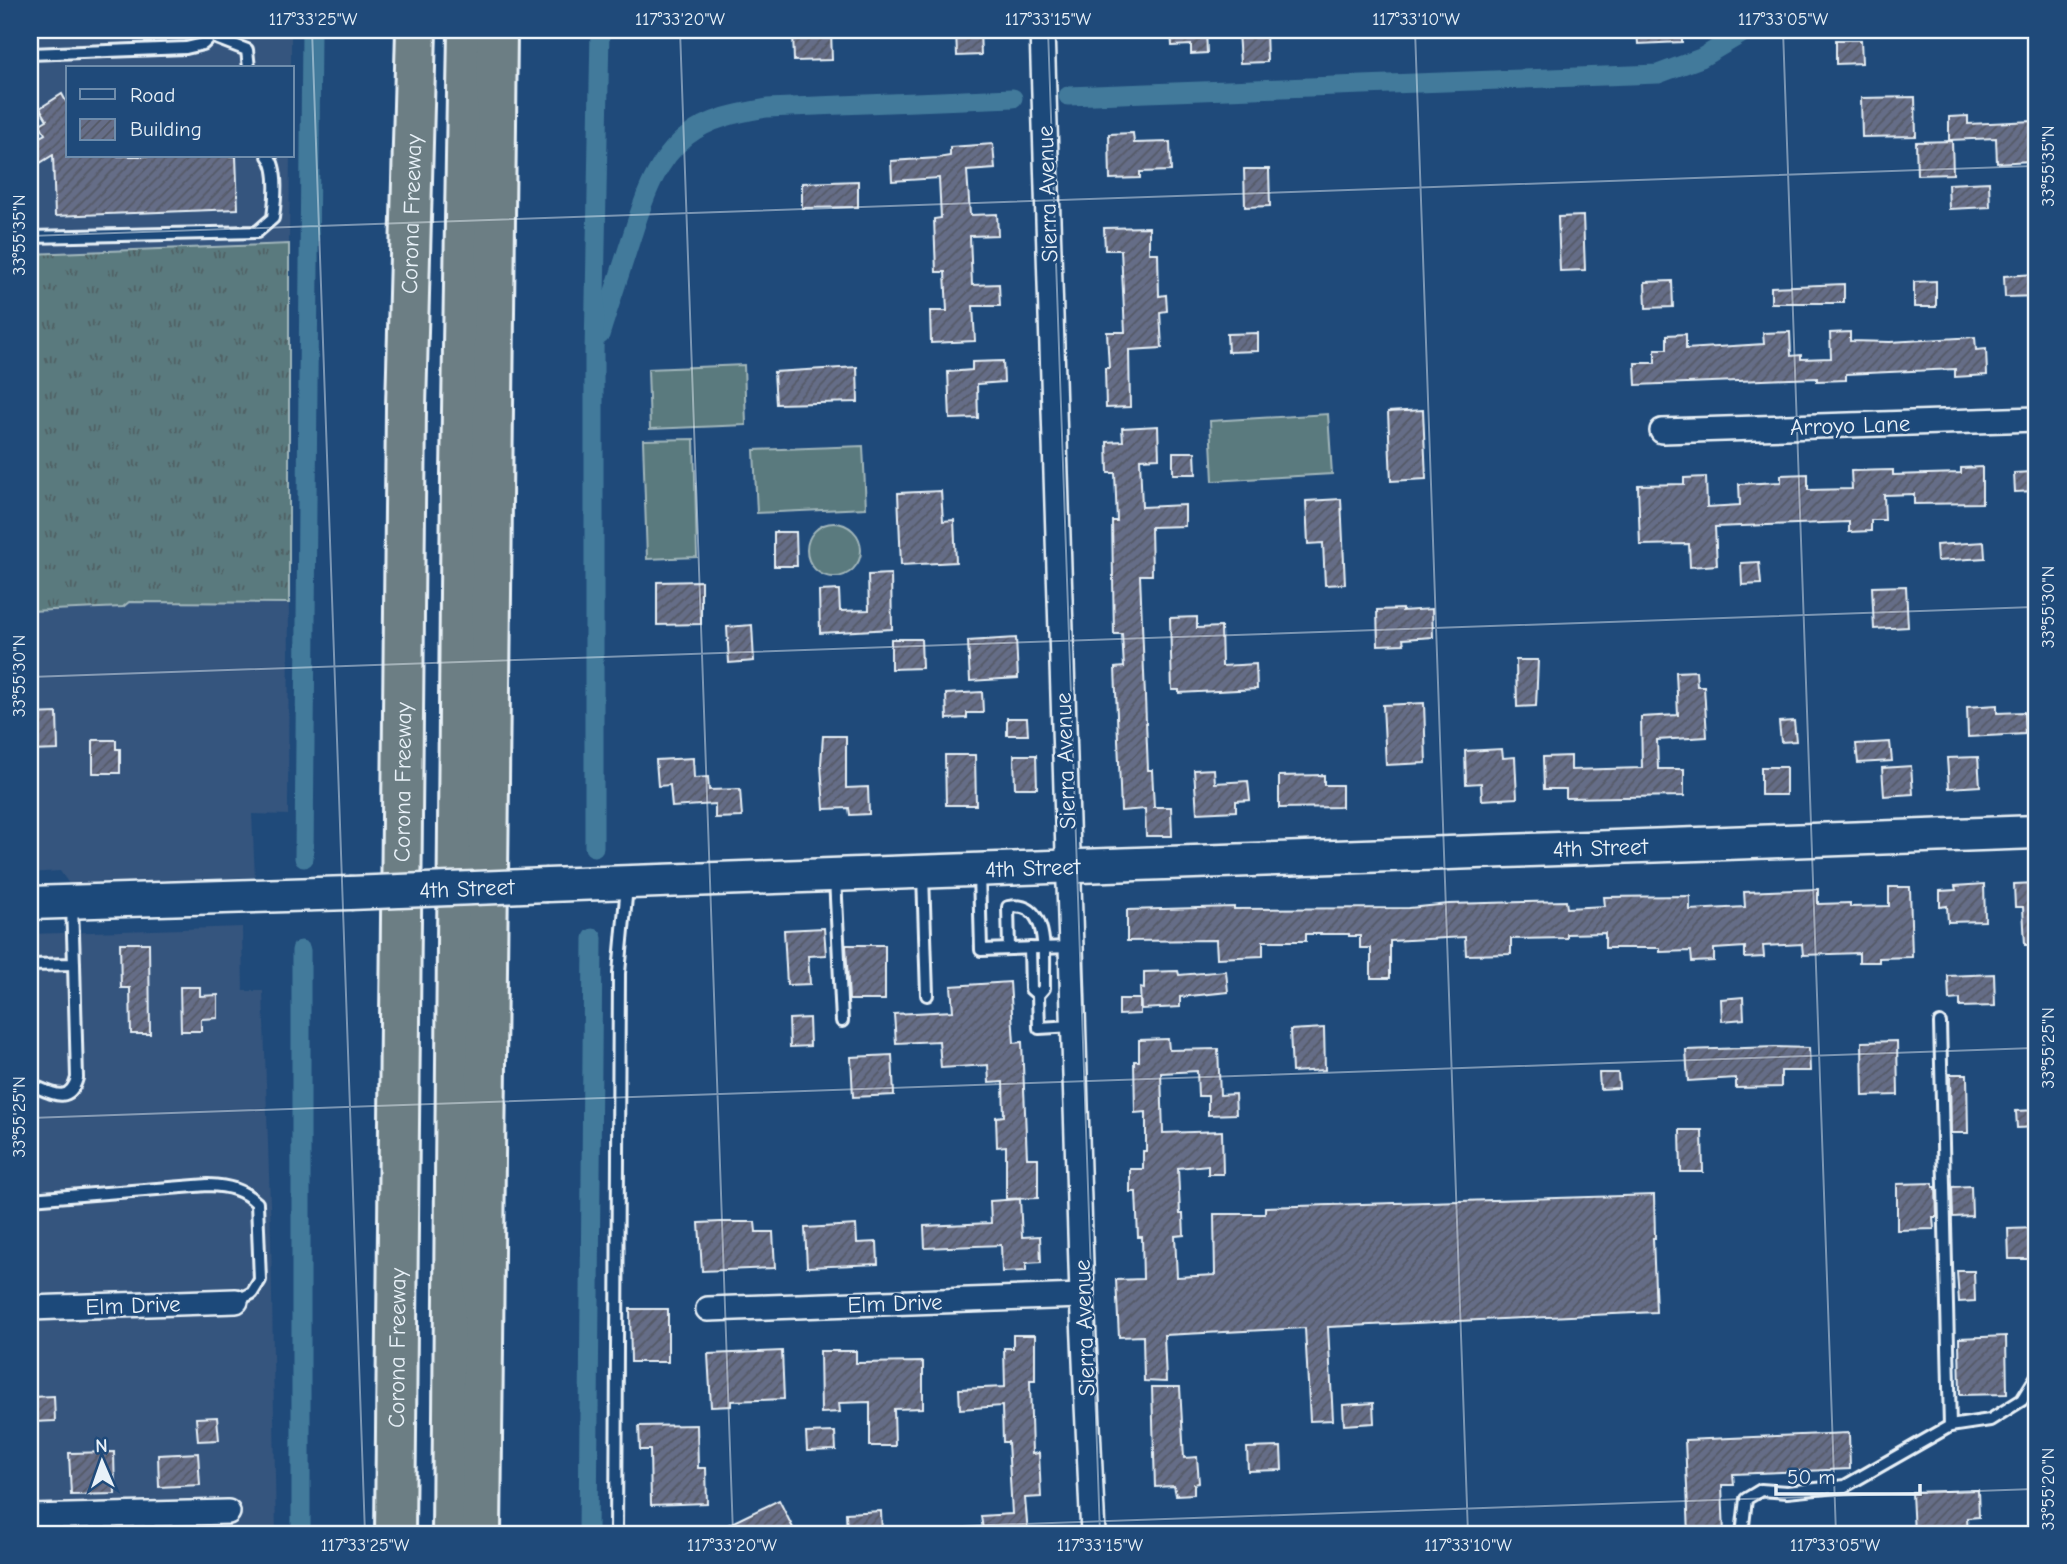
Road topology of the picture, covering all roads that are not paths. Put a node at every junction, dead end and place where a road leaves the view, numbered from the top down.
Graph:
1 (416, 30) edge
2 (443, 30) edge
3 (468, 30) edge
4 (497, 30) edge
5 (1042, 30) edge
6 (211, 33) edge
7 (30, 54) edge
8 (249, 66) edge
9 (270, 158) edge
10 (30, 237) edge
11 (2037, 419) edge
12 (1662, 431) dead end
13 (2037, 832) edge
14 (1068, 867) junction
15 (979, 870) junction
16 (923, 872) junction
17 (835, 875) junction
18 (622, 883) junction
19 (72, 902) junction
20 (30, 903) edge
21 (1071, 947) junction
22 (1030, 948) junction
23 (1043, 948) junction
24 (1009, 949) junction
25 (74, 964) junction
26 (30, 965) edge
27 (927, 995) dead end
28 (1038, 995) junction
29 (842, 1021) dead end
30 (1940, 1023) dead end
31 (1073, 1026) junction
32 (34, 1086) dead end
33 (30, 1199) edge
34 (1082, 1296) junction
35 (236, 1301) joint
36 (30, 1308) edge
37 (708, 1309) dead end
38 (2037, 1376) edge
39 (1950, 1426) junction
40 (228, 1512) dead end
41 (30, 1517) edge
42 (150, 1524) edge
43 (101, 1525) edge
44 (395, 1534) edge
45 (429, 1534) edge
46 (452, 1534) edge
47 (481, 1534) edge
48 (615, 1534) edge
49 (1093, 1534) edge
50 (1742, 1534) edge

1 - 44 highway, Corona Freeway
2 - 45 highway
3 - 46 highway
4 - 47 highway
5 - 14 street, Sierra Avenue
6 - 7 lane
6 - 8 lane
9 - 10 lane
11 - 12 street, Arroyo Lane
13 - 14 street, 4th Street
14 - 15 street, 4th Street
14 - 21 street, Sierra Avenue
15 - 16 street, 4th Street
15 - 24 lane
16 - 17 street, 4th Street
16 - 27 lane
17 - 18 street, 4th Street
17 - 29 lane
18 - 19 street, 4th Street, bridge
18 - 48 lane
19 - 20 street, 4th Street
19 - 25 lane
21 - 23 lane
21 - 31 street, Sierra Avenue
22 - 23 lane
22 - 24 lane
22 - 28 lane
23 - 24 lane
23 - 28 lane
25 - 26 lane
25 - 32 lane
28 - 31 lane
30 - 39 lane
31 - 34 street, Sierra Avenue
33 - 35 lane
34 - 37 street, Elm Drive
34 - 49 street, Sierra Avenue
35 - 36 street, Elm Drive
38 - 39 lane
39 - 50 lane
40 - 42 street
41 - 43 street
42 - 43 street

